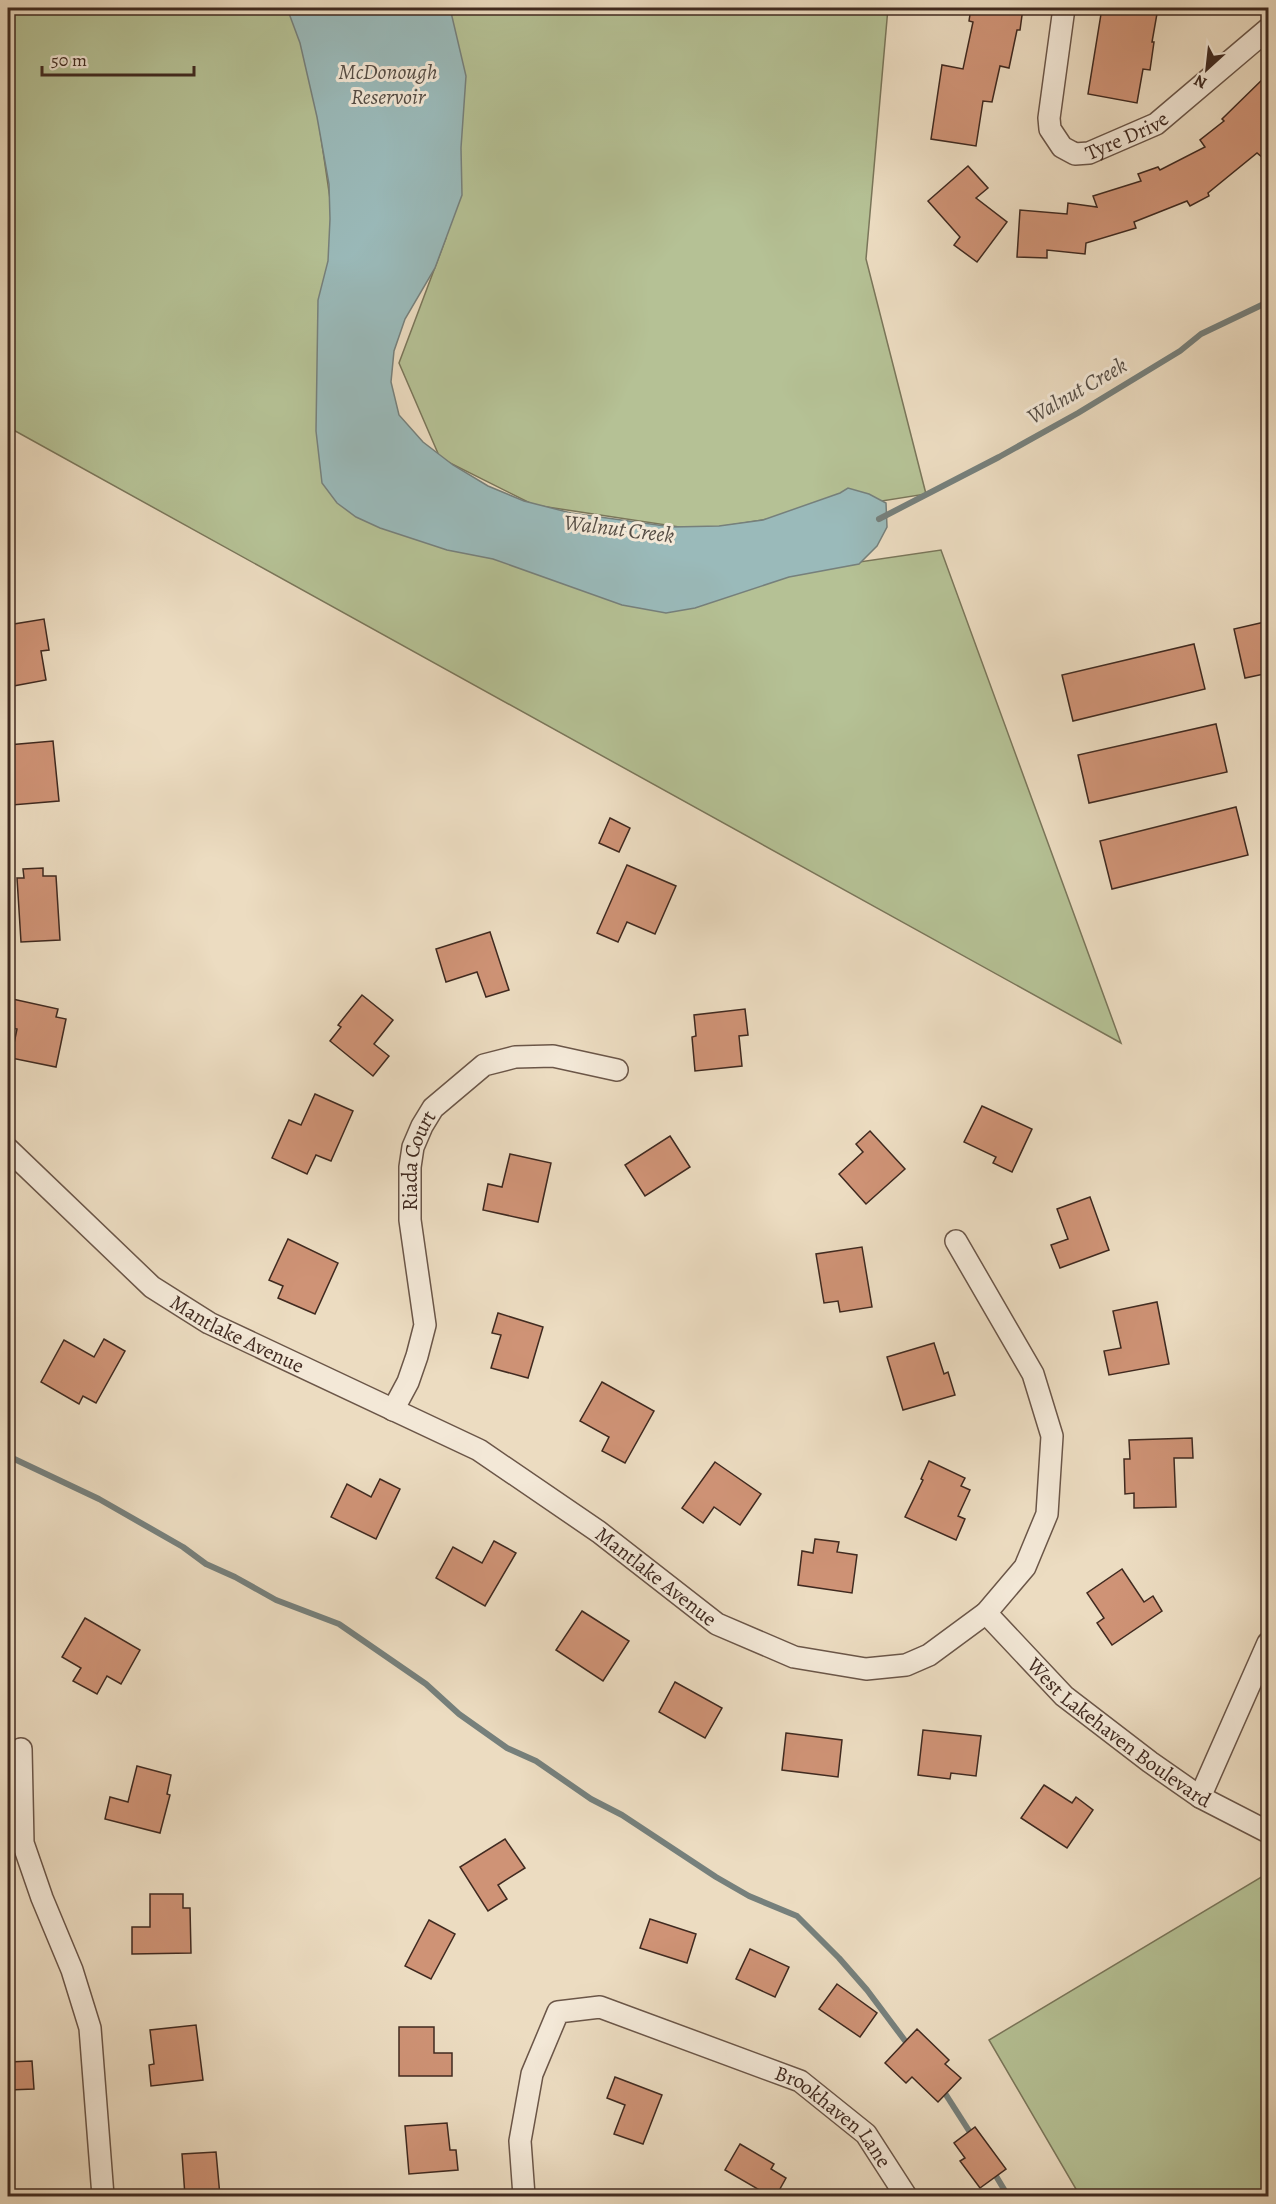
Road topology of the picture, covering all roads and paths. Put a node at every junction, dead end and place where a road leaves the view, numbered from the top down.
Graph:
1 (1065, 8) edge
2 (1269, 29) edge
3 (617, 1070) dead end
4 (8, 1149) edge
5 (956, 1241) dead end
6 (393, 1410) junction
7 (986, 1614) junction
8 (1269, 1643) edge
9 (21, 1749) dead end
10 (1200, 1797) junction
11 (1269, 1832) edge
12 (103, 2196) edge
13 (524, 2196) edge
14 (906, 2196) edge

1 - 2 street, Tyre Drive
3 - 6 street, Riada Court
4 - 6 street, Mantlake Avenue
5 - 7 street, Mantlake Avenue
6 - 7 street, Mantlake Avenue
7 - 10 street, West Lakehaven Boulevard
8 - 10 street
9 - 12 street
10 - 11 street, West Lakehaven Boulevard
13 - 14 street, Brookhaven Lane

